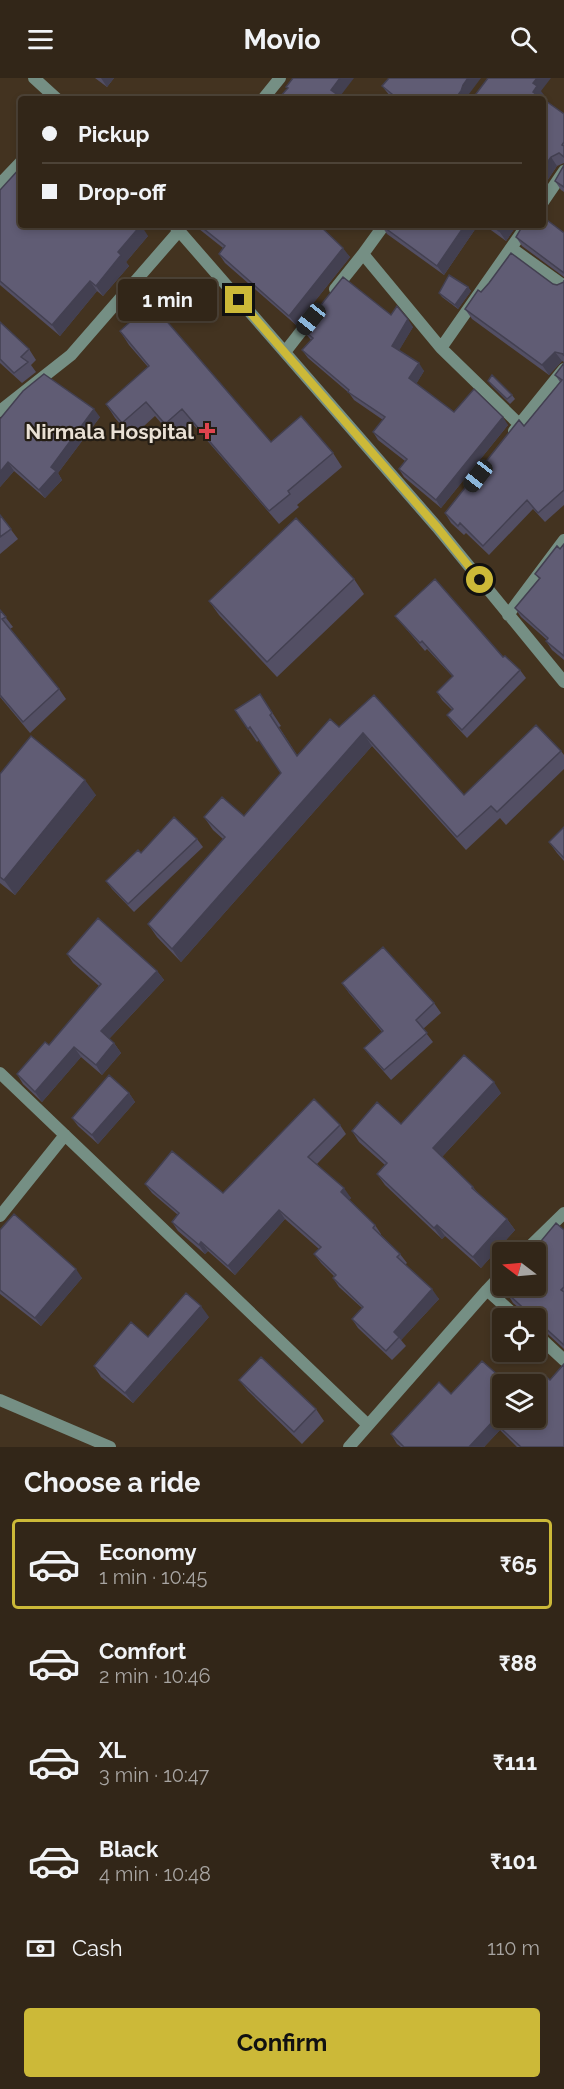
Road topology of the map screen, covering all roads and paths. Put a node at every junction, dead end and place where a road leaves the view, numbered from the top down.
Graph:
1 (34, 78) edge
2 (280, 78) edge
3 (54, 96) edge
4 (265, 96) edge
5 (18, 165) edge
6 (564, 171) edge
7 (0, 184) edge
8 (546, 198) edge
9 (177, 228) edge
10 (382, 228) edge
11 (525, 228) edge
12 (511, 248) junction
13 (363, 254) junction
14 (564, 286) edge
15 (441, 348) junction
16 (285, 352) junction
17 (564, 369) edge
18 (0, 411) edge
19 (519, 424) junction
20 (504, 443) edge
21 (564, 540) edge
22 (508, 615) junction
23 (564, 682) edge
24 (0, 1073) edge
25 (65, 1135) junction
26 (564, 1213) edge
27 (0, 1215) edge
28 (534, 1242) edge
29 (492, 1285) edge
30 (487, 1290) junction
31 (507, 1308) edge
32 (546, 1343) edge
33 (564, 1359) edge
34 (0, 1400) edge
35 (368, 1425) junction
36 (110, 1447) edge
37 (349, 1447) edge

1 - 3 street
2 - 4 street
5 - 7 street
6 - 8 street
9 - 16 street
9 - 18 street
10 - 13 street
11 - 12 street
12 - 14 street
12 - 15 street
13 - 15 street
13 - 16 street
15 - 19 street
16 - 22 street
17 - 19 street
19 - 20 street
21 - 22 street
22 - 23 street
24 - 25 street
25 - 27 street
25 - 35 street
26 - 28 street
29 - 30 street
30 - 31 street
30 - 35 street
32 - 33 street
34 - 36 street
35 - 37 street

